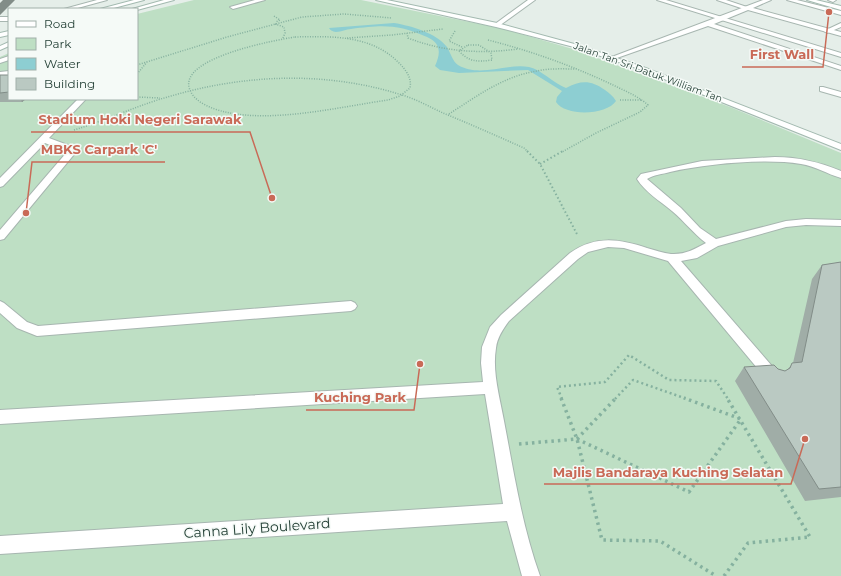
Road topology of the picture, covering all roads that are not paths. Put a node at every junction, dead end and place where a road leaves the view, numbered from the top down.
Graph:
1 (74, 0) edge
2 (104, 0) edge
3 (141, 0) edge
4 (171, 0) edge
5 (262, 0) edge
6 (378, 0) edge
7 (532, 0) edge
8 (660, 0) edge
9 (720, 0) edge
10 (768, 0) edge
11 (790, 0) edge
12 (810, 0) edge
13 (831, 0) edge
14 (841, 3) edge
15 (80, 6) junction
16 (233, 7) dead end
17 (71, 8) edge
18 (107, 8) edge
19 (138, 8) edge
20 (747, 8) junction
21 (841, 8) edge
22 (841, 14) edge
23 (721, 19) junction
24 (708, 24) junction
25 (497, 25) junction
26 (841, 25) edge
27 (827, 30) junction
28 (841, 34) edge
29 (841, 55) edge
30 (612, 58) junction
31 (841, 68) edge
32 (823, 89) dead end
33 (841, 95) edge
34 (81, 100) edge
35 (42, 139) junction
36 (841, 147) edge
37 (841, 175) edge
38 (0, 184) edge
39 (841, 223) edge
40 (0, 237) edge
41 (714, 243) junction
42 (672, 258) junction
43 (0, 306) edge
44 (351, 306) dead end
45 (773, 377) edge
46 (491, 388) junction
47 (0, 417) edge
48 (513, 512) junction
49 (0, 545) edge
50 (531, 576) edge

1 - 15 street
2 - 15 street
3 - 18 street
4 - 19 street
5 - 16 street
6 - 25 street, Jalan Tan Sri Datuk William Tan
7 - 25 street
8 - 23 street
9 - 20 street
10 - 20 street
11 - 22 street
12 - 21 street
13 - 14 street
15 - 17 street
20 - 23 street
20 - 27 street
23 - 24 street
23 - 29 street
24 - 30 street
24 - 31 street
25 - 30 street, Jalan Tan Sri Datuk William Tan
26 - 27 street
27 - 28 street
30 - 36 street, Jalan Tan Sri Datuk William Tan
32 - 33 street
34 - 35 street
35 - 38 street
35 - 40 street
37 - 41 street
39 - 41 street
41 - 42 street
42 - 45 street
42 - 46 street
43 - 44 street
46 - 47 street
46 - 48 street
48 - 49 street, Canna Lily Boulevard
48 - 50 street

